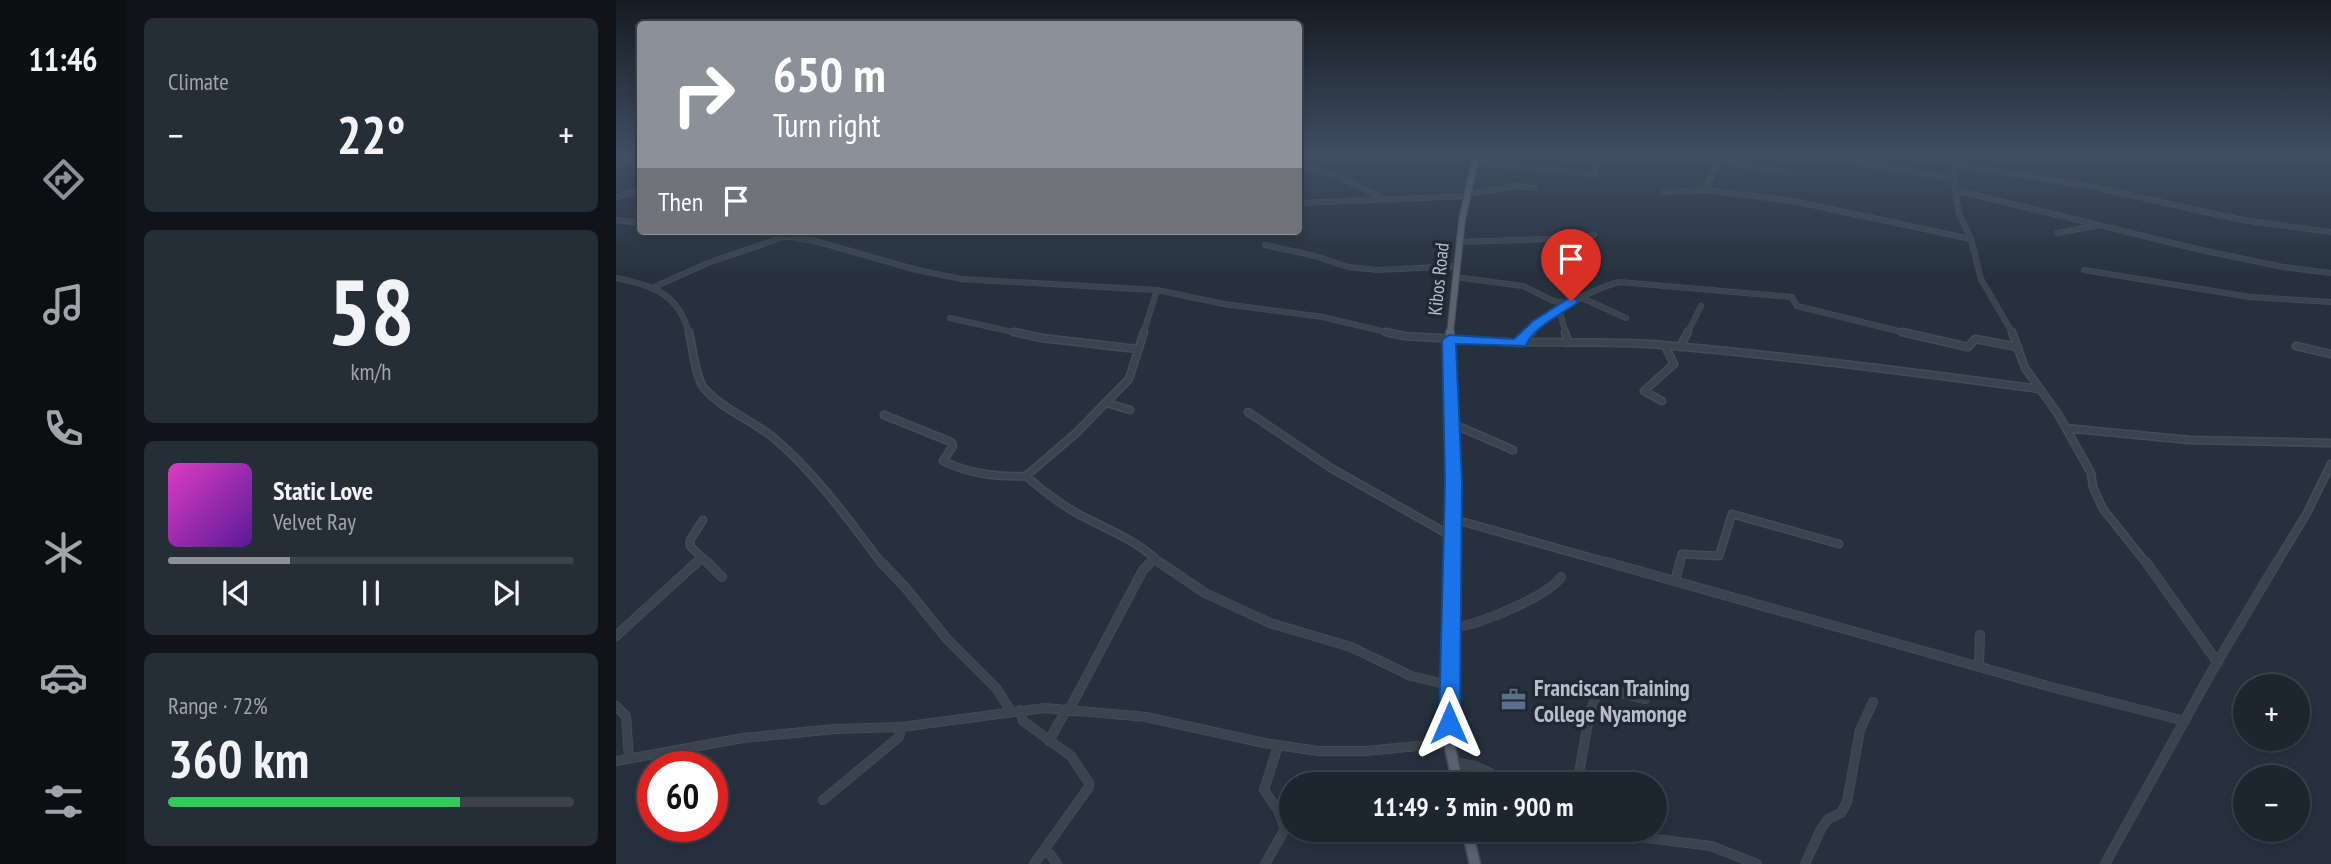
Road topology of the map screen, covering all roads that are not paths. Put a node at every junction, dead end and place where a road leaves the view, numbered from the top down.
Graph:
1 (1378, 196) edge
2 (1451, 196) edge
3 (1469, 196) edge
4 (1755, 196) edge
5 (1956, 196) edge
6 (1987, 196) edge
7 (2134, 196) edge
8 (1388, 201) junction
9 (1302, 204) edge
10 (616, 220) edge
11 (637, 223) edge
12 (2102, 225) junction
13 (2331, 232) edge
14 (2057, 233) dead end
15 (780, 235) edge
16 (1594, 235) dead end
17 (788, 236) junction
18 (1970, 239) junction
19 (1459, 242) junction
20 (1265, 245) dead end
21 (1456, 267) junction
22 (2084, 270) dead end
23 (2331, 273) edge
24 (1455, 277) junction
25 (616, 278) edge
26 (654, 287) junction
27 (1157, 290) junction
28 (1580, 297) junction
29 (2331, 302) edge
30 (1567, 303) junction
31 (1702, 306) dead end
32 (1559, 309) junction
33 (950, 318) dead end
34 (1626, 318) dead end
35 (1449, 340) junction
36 (1521, 343) junction
37 (1569, 343) junction
38 (1664, 346) junction
39 (2296, 346) dead end
40 (2018, 347) junction
41 (1680, 348) junction
42 (1137, 349) junction
43 (2331, 354) edge
44 (2039, 389) junction
45 (1662, 401) dead end
46 (1107, 403) junction
47 (1130, 410) dead end
48 (1248, 412) dead end
49 (884, 415) dead end
50 (1453, 424) junction
51 (2066, 428) junction
52 (2331, 443) edge
53 (1513, 450) dead end
54 (2331, 464) edge
55 (1026, 476) junction
56 (1453, 519) junction
57 (703, 520) dead end
58 (1453, 537) junction
59 (1839, 544) dead end
60 (1155, 558) junction
61 (701, 559) junction
62 (722, 577) dead end
63 (1561, 577) dead end
64 (1675, 581) junction
65 (1451, 628) junction
66 (1980, 635) dead end
67 (616, 636) edge
68 (2218, 663) junction
69 (1979, 666) junction
70 (1450, 685) junction
71 (1645, 699) dead end
72 (1873, 702) dead end
73 (616, 705) edge
74 (1068, 710) junction
75 (1016, 711) junction
76 (2185, 721) junction
77 (901, 727) junction
78 (1049, 741) junction
79 (1449, 743) junction
80 (1278, 746) junction
81 (629, 759) junction
82 (616, 761) edge
83 (1453, 762) junction
84 (1455, 772) edge
85 (1488, 772) edge
86 (1579, 772) edge
87 (823, 800) dead end
88 (1667, 840) edge
89 (1470, 842) edge
90 (1043, 852) junction
91 (1034, 864) edge
92 (1057, 864) edge
93 (1265, 864) edge
94 (1475, 864) edge
95 (1756, 864) edge
96 (1805, 864) edge
97 (2105, 864) edge

1 - 8 street
2 - 8 street
3 - 19 main road, Kibos Road
4 - 18 street
5 - 18 street
6 - 12 street
7 - 13 street
8 - 9 street
10 - 11 street
12 - 14 street
12 - 23 street
15 - 17 street
16 - 19 street
17 - 26 street
17 - 27 street
18 - 40 street
19 - 21 main road, Kibos Road
20 - 21 street
21 - 24 main road, Kibos Road
22 - 29 street
24 - 30 street
24 - 35 main road, Kibos Road
25 - 26 street
26 - 75 street
27 - 35 street
27 - 42 street
28 - 30 street
28 - 34 street
28 - 40 street
30 - 32 street
31 - 41 street
32 - 36 street
32 - 37 street
33 - 42 street
35 - 36 street
35 - 50 main road, Kibos Road
36 - 37 street
37 - 38 street
38 - 41 street
38 - 45 street
39 - 43 street
40 - 44 street
41 - 44 street
42 - 46 street
44 - 51 street
46 - 47 street
46 - 55 street
48 - 58 street
49 - 55 street
50 - 53 street
50 - 56 main road, Kibos Road
51 - 52 street
51 - 68 street
54 - 68 street
55 - 60 street
56 - 58 main road, Kibos Road
56 - 64 street
57 - 61 street
58 - 65 main road, Kibos Road
59 - 64 street
60 - 70 street
60 - 74 street
61 - 62 street
61 - 67 street
63 - 65 street
64 - 69 street
65 - 70 main road, Kibos Road
66 - 69 street
68 - 76 street
69 - 76 street
70 - 79 main road, Kibos Road
71 - 86 street
72 - 96 street
73 - 81 street
74 - 75 street
74 - 78 street
74 - 80 street
75 - 77 street
75 - 78 street
76 - 97 street
77 - 81 street
77 - 87 street
78 - 90 street
79 - 80 street
79 - 83 main road, Kibos Road
80 - 93 street
81 - 82 street
83 - 84 main road, Kibos Road
83 - 85 street
88 - 95 street
89 - 94 main road
90 - 91 street
90 - 92 street

